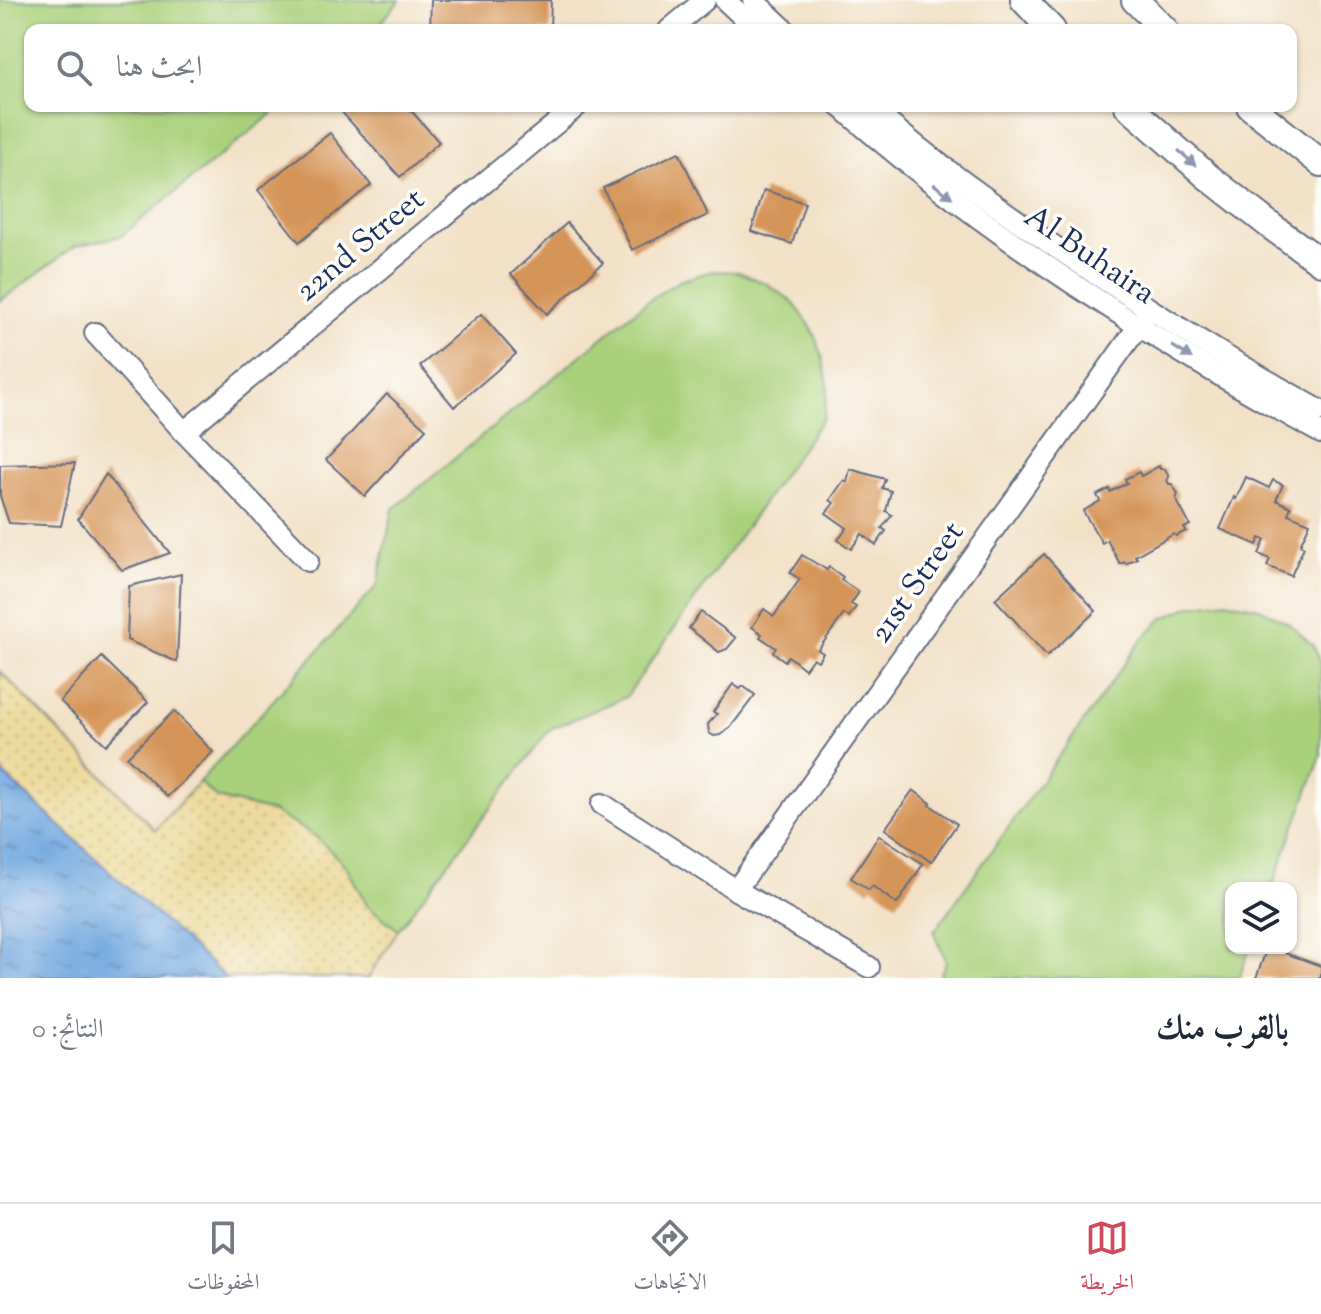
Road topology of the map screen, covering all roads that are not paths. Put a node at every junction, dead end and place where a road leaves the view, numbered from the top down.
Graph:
1 (705, 0) edge
2 (725, 0) edge
3 (753, 0) edge
4 (1024, 0) edge
5 (1135, 0) edge
6 (676, 24) edge
7 (751, 24) edge
8 (779, 24) edge
9 (1046, 24) edge
10 (1159, 24) edge
11 (570, 112) edge
12 (849, 112) edge
13 (875, 112) edge
14 (1135, 112) edge
15 (1257, 112) edge
16 (921, 162) junction
17 (1321, 163) edge
18 (1321, 262) edge
19 (1144, 318) junction
20 (95, 333) dead end
21 (1321, 411) edge
22 (184, 432) junction
23 (1321, 433) edge
24 (308, 561) dead end
25 (602, 804) dead end
26 (736, 890) junction
27 (869, 967) dead end

1 - 6 street
2 - 7 street
3 - 8 street
4 - 9 street
5 - 10 street
11 - 22 street, 22nd Street
12 - 16 street, Al Buhaira
13 - 16 street, Al Buhaira
14 -> 18 street
15 - 17 street
16 - 19 street, Al Buhaira
19 - 21 street, Al Buhaira
19 -> 23 street, Al Buhaira
19 - 26 street, 21st Street
20 - 22 street
22 - 24 street
25 - 26 street
26 - 27 street

